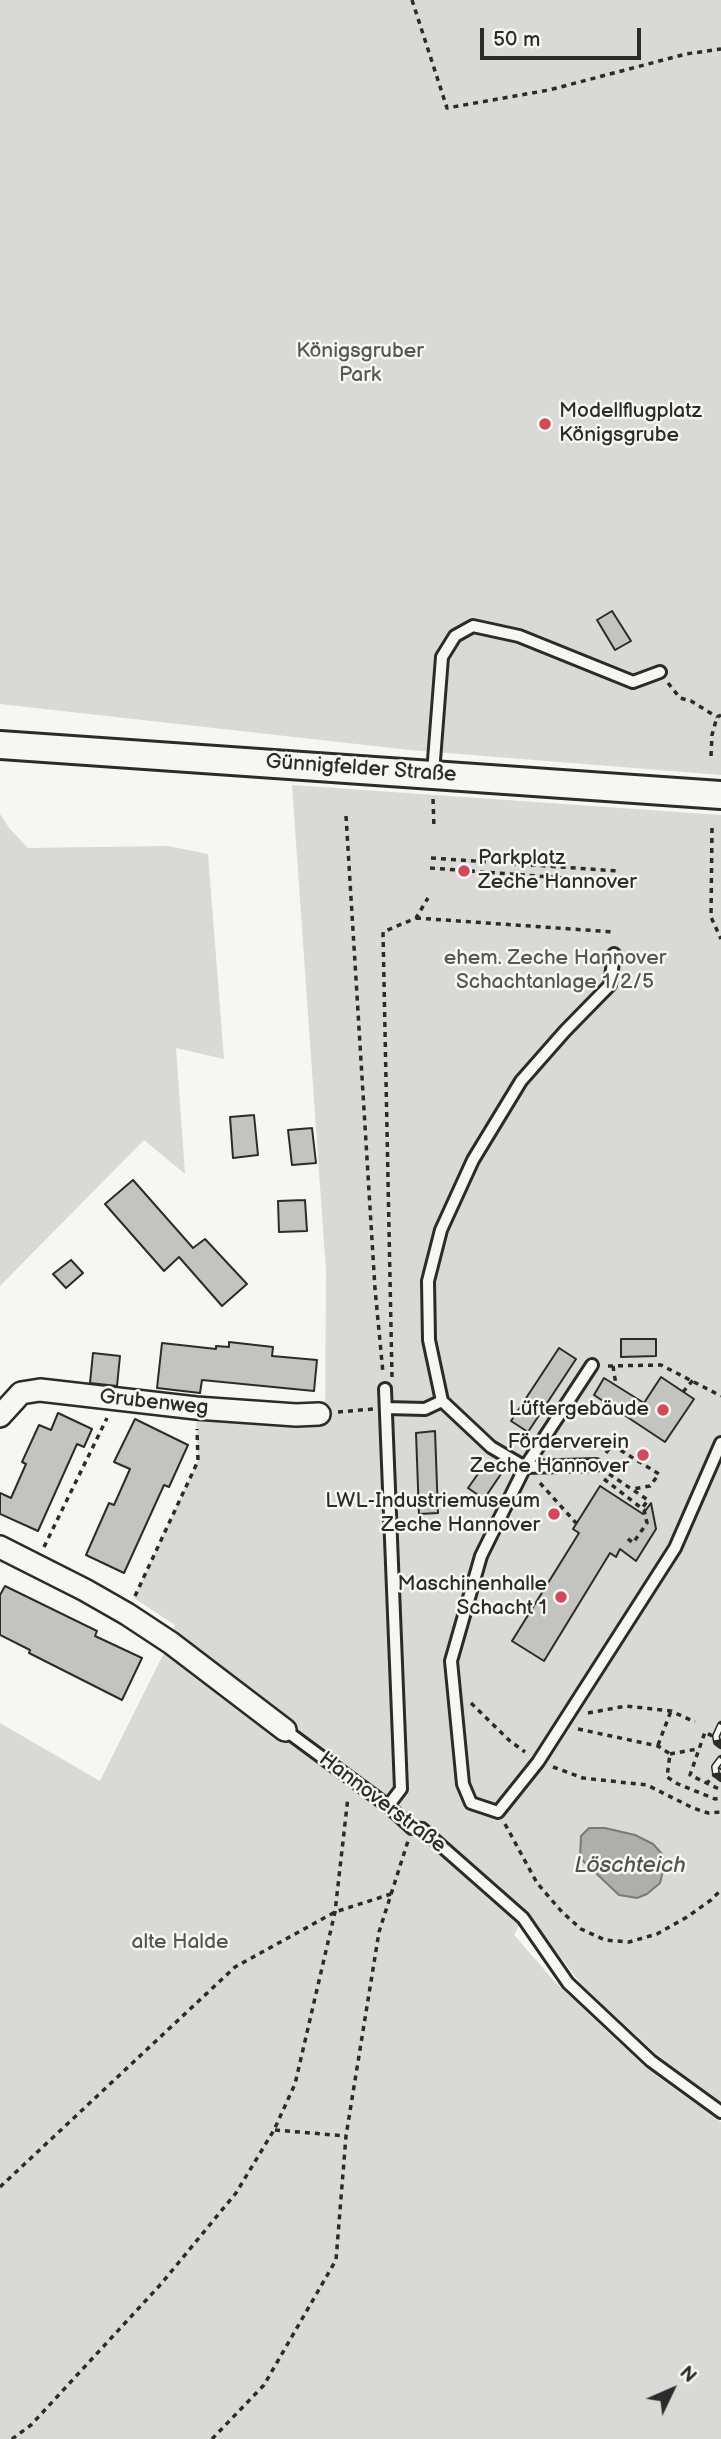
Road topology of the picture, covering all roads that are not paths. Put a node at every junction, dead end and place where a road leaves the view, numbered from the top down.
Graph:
1 (660, 672) road end
2 (0, 745) edge
3 (433, 773) junction
4 (721, 795) edge
5 (614, 954) dead end
6 (592, 1365) road end
7 (385, 1389) road end
8 (442, 1401) junction
9 (381, 1408) junction
10 (319, 1414) road end
11 (0, 1416) edge
12 (721, 1443) edge
13 (596, 1465) road end
14 (525, 1466) junction
15 (0, 1547) edge
16 (285, 1730) joint
17 (388, 1806) junction
18 (721, 2112) edge

1 - 3 lane
2 - 3 street, Günnigfelder Straße
3 - 4 street, Günnigfelder Straße
5 - 8 lane
6 - 14 lane
7 - 9 lane
8 - 9 lane
8 - 14 lane
9 - 17 lane
10 - 11 street, Grubenweg
12 - 14 lane
13 - 14 lane
15 - 16 street, Hannoverstraße
16 - 17 lane, Hannoverstraße
17 - 18 lane, Hannoverstraße

